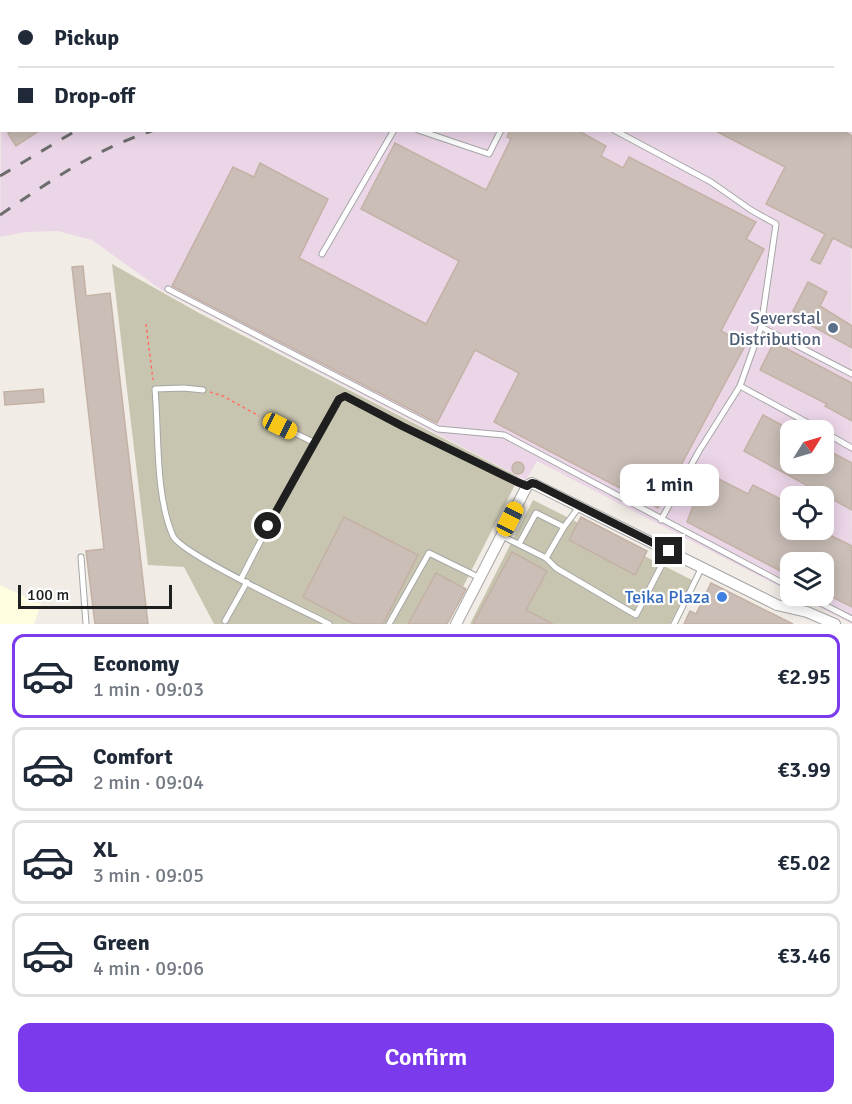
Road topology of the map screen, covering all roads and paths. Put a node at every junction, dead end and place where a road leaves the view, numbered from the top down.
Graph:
1 (393, 132) edge
2 (424, 132) edge
3 (500, 132) edge
4 (618, 132) edge
5 (322, 254) dead end
6 (168, 290) dead end
7 (146, 324) dead end
8 (761, 327) junction
9 (852, 374) edge
10 (741, 386) junction
11 (154, 389) junction
12 (203, 390) joint
13 (266, 419) joint
14 (802, 420) edge
15 (834, 438) edge
16 (313, 442) junction
17 (852, 448) edge
18 (527, 486) junction
19 (580, 506) junction
20 (662, 519) junction
21 (564, 527) junction
22 (502, 536) junction
23 (519, 544) junction
24 (669, 551) junction
25 (81, 557) dead end
26 (546, 558) junction
27 (701, 569) junction
28 (480, 578) junction
29 (244, 580) junction
30 (780, 582) edge
31 (827, 606) edge
32 (852, 619) edge
33 (225, 621) dead end
34 (86, 624) edge
35 (328, 624) edge
36 (388, 624) edge
37 (456, 624) edge
38 (674, 624) edge
39 (835, 624) edge

1 - 5 lane
2 - 3 lane
4 - 8 lane
6 - 20 lane
7 - 11 path
8 - 9 lane
8 - 10 lane
10 - 14 lane
10 - 20 lane
11 - 12 lane
11 - 29 lane
12 - 13 path
13 - 16 lane
15 - 17 lane
16 - 18 lane
16 - 29 lane
18 - 19 street
18 - 22 street
19 - 21 lane
19 - 24 street
20 - 30 lane
21 - 23 lane
21 - 26 lane
22 - 23 lane
22 - 28 street
23 - 26 lane
24 - 26 lane
24 - 27 street
25 - 34 lane
27 - 38 lane
27 - 39 street
28 - 36 lane
28 - 37 street
29 - 33 lane
29 - 35 lane
31 - 32 lane

